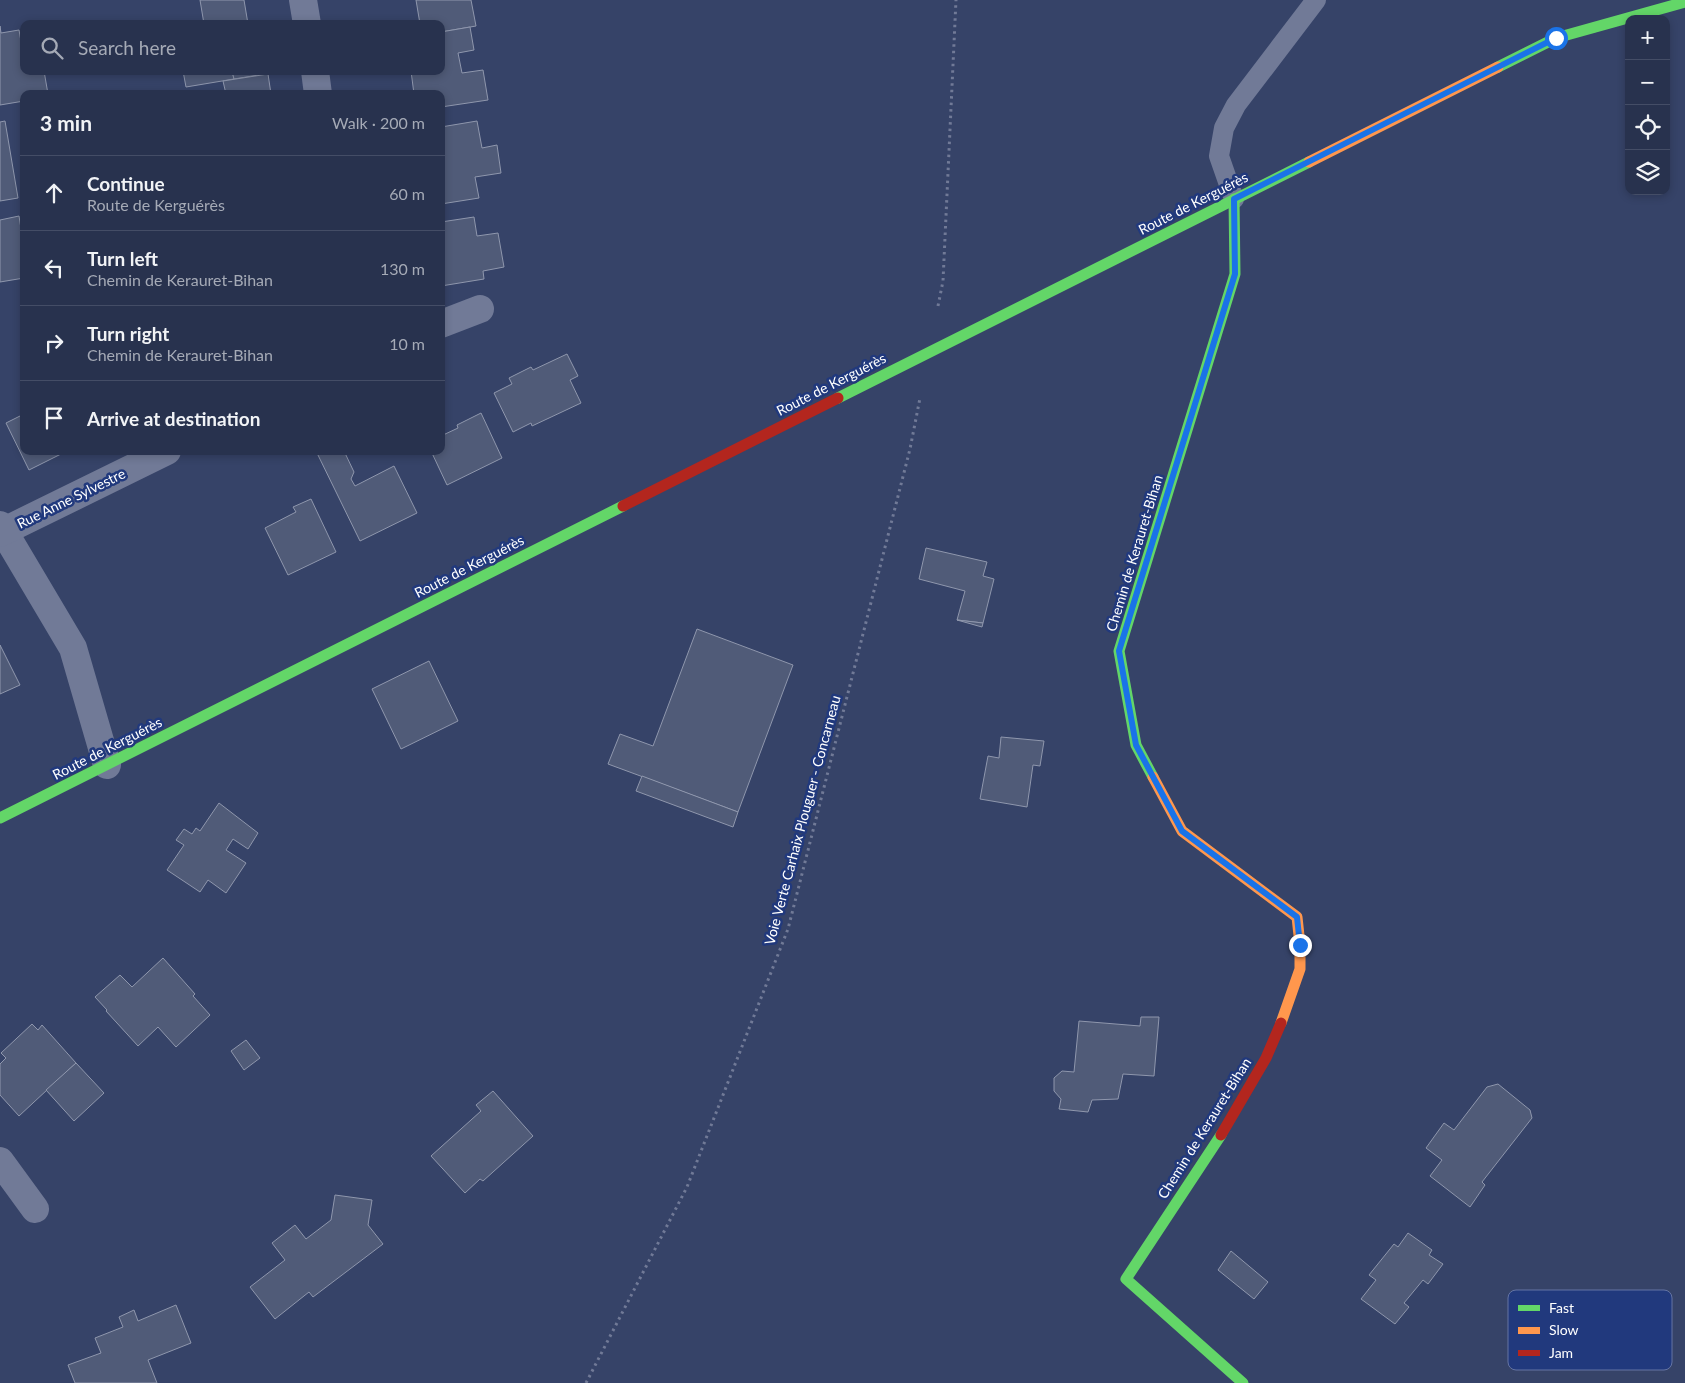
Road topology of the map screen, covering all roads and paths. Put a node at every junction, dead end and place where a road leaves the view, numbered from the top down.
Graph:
1 (304, 0) edge
2 (956, 0) edge
3 (1316, 0) edge
4 (1685, 2) edge
5 (306, 20) edge
6 (316, 75) edge
7 (317, 90) edge
8 (1234, 199) junction
9 (480, 309) dead end
10 (445, 322) edge
11 (929, 352) junction
12 (159, 455) edge
13 (1, 530) edge
14 (107, 765) junction
15 (0, 818) edge
16 (0, 1161) edge
17 (35, 1209) dead end
18 (586, 1383) edge
19 (1242, 1383) edge

1 - 5 street
2 - 11 path, Voie Verte Carhaix Plouguer - Concarneau
3 - 8 lane
4 - 8 street, Route de Kerguérès
6 - 7 street
8 - 11 street, Route de Kerguérès
8 - 19 street, Chemin de Kerauret-Bihan
9 - 10 street
11 - 14 street, Route de Kerguérès
11 - 18 path, Voie Verte Carhaix Plouguer - Concarneau
12 - 13 street, Rue Anne Sylvestre
13 - 14 street
14 - 15 street, Route de Kerguérès
16 - 17 street

